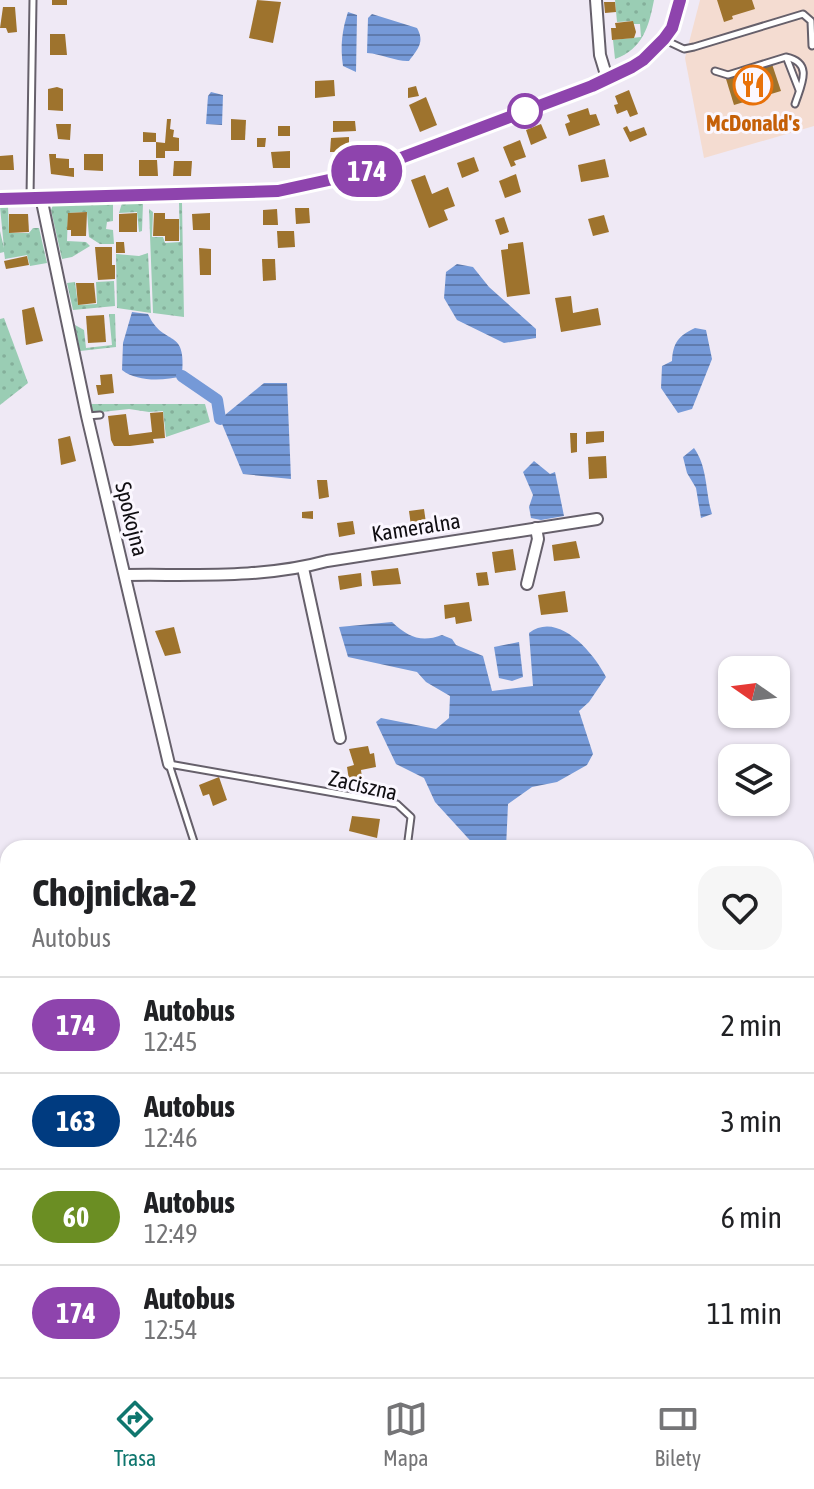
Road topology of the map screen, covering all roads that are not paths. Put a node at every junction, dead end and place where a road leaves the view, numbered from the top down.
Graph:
1 (33, 0) edge
2 (596, 0) edge
3 (680, 0) edge
4 (664, 39) junction
5 (812, 46) edge
6 (786, 57) junction
7 (715, 71) dead end
8 (607, 78) junction
9 (799, 91) junction
10 (795, 104) dead end
11 (36, 198) junction
12 (0, 199) edge
13 (100, 415) dead end
14 (87, 416) junction
15 (597, 519) dead end
16 (536, 528) junction
17 (303, 568) junction
18 (125, 575) junction
19 (527, 584) dead end
20 (340, 738) dead end
21 (169, 764) junction
22 (193, 840) edge
23 (408, 840) edge

1 - 11 lane
2 - 8 street
3 - 4 street
4 - 5 lane
4 - 8 street
6 - 7 lane
6 - 9 lane
6 - 9 lane
8 - 11 street
9 - 10 lane
11 - 12 street
11 - 14 street, Spokojna
13 - 14 lane
14 - 18 street, Spokojna
15 - 16 street, Kameralna
16 - 17 street, Kameralna
16 - 19 street
17 - 18 street, Kameralna
17 - 20 street
18 - 21 street, Spokojna
21 - 22 lane, Spokojna
21 - 23 lane, Zaciszna

